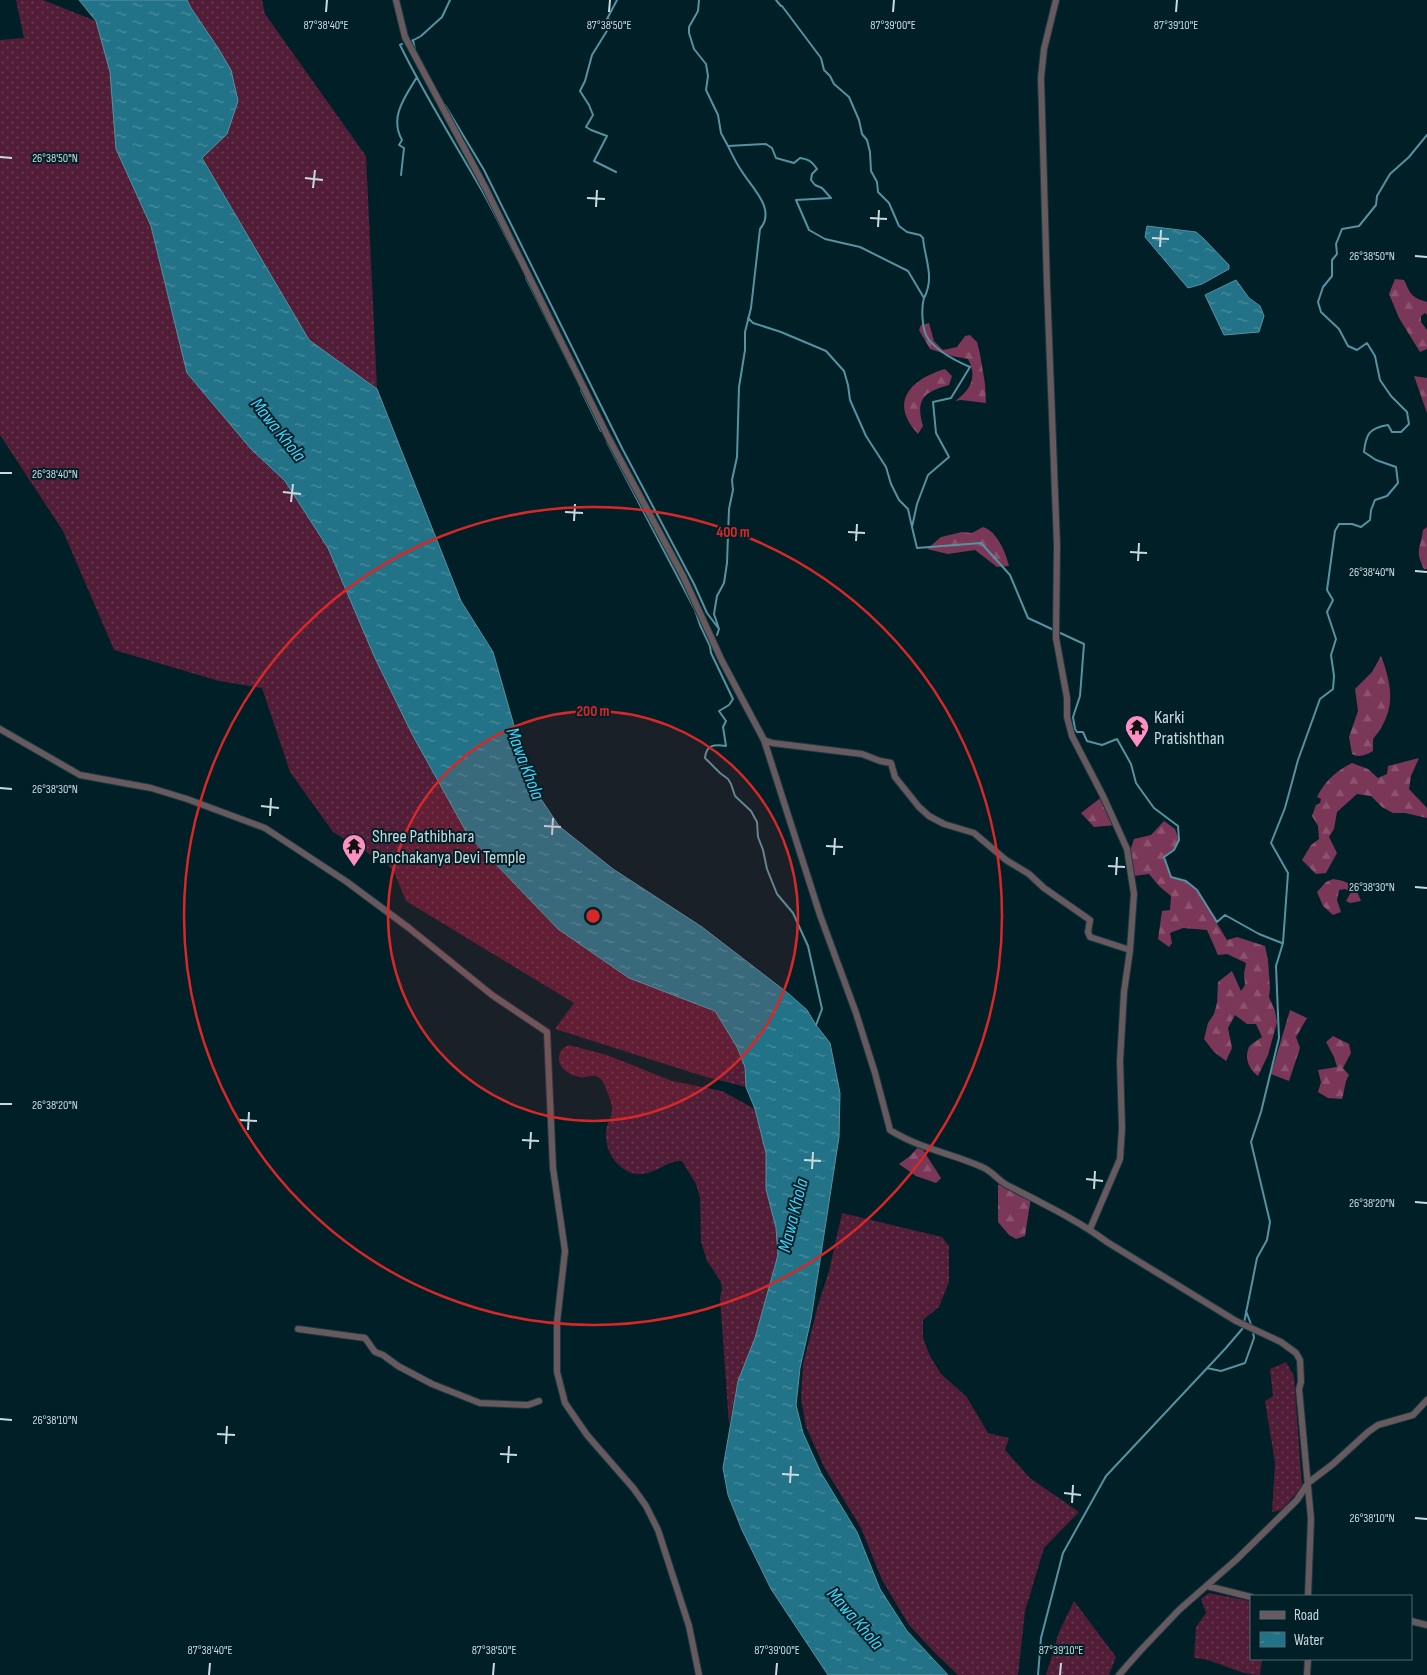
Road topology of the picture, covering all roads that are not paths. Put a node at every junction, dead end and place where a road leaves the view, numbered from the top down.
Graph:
1 (396, 0) edge
2 (1056, 0) edge
3 (0, 729) edge
4 (764, 740) junction
5 (1130, 950) junction
6 (1090, 1229) junction
7 (298, 1329) dead end
8 (1427, 1400) edge
9 (539, 1401) dead end
10 (1308, 1483) junction
11 (1207, 1586) junction
12 (1308, 1595) edge
13 (1250, 1597) edge
14 (1412, 1621) edge
15 (1427, 1625) edge
16 (1308, 1660) edge
17 (699, 1675) edge
18 (1119, 1675) edge
19 (1307, 1675) edge

1 - 4 street
2 - 5 street
3 - 17 street
4 - 5 street
4 - 6 street
5 - 6 street
6 - 10 street
7 - 9 street
8 - 10 street
10 - 11 street
10 - 12 street
11 - 13 street
11 - 18 street
14 - 15 street
16 - 19 street

